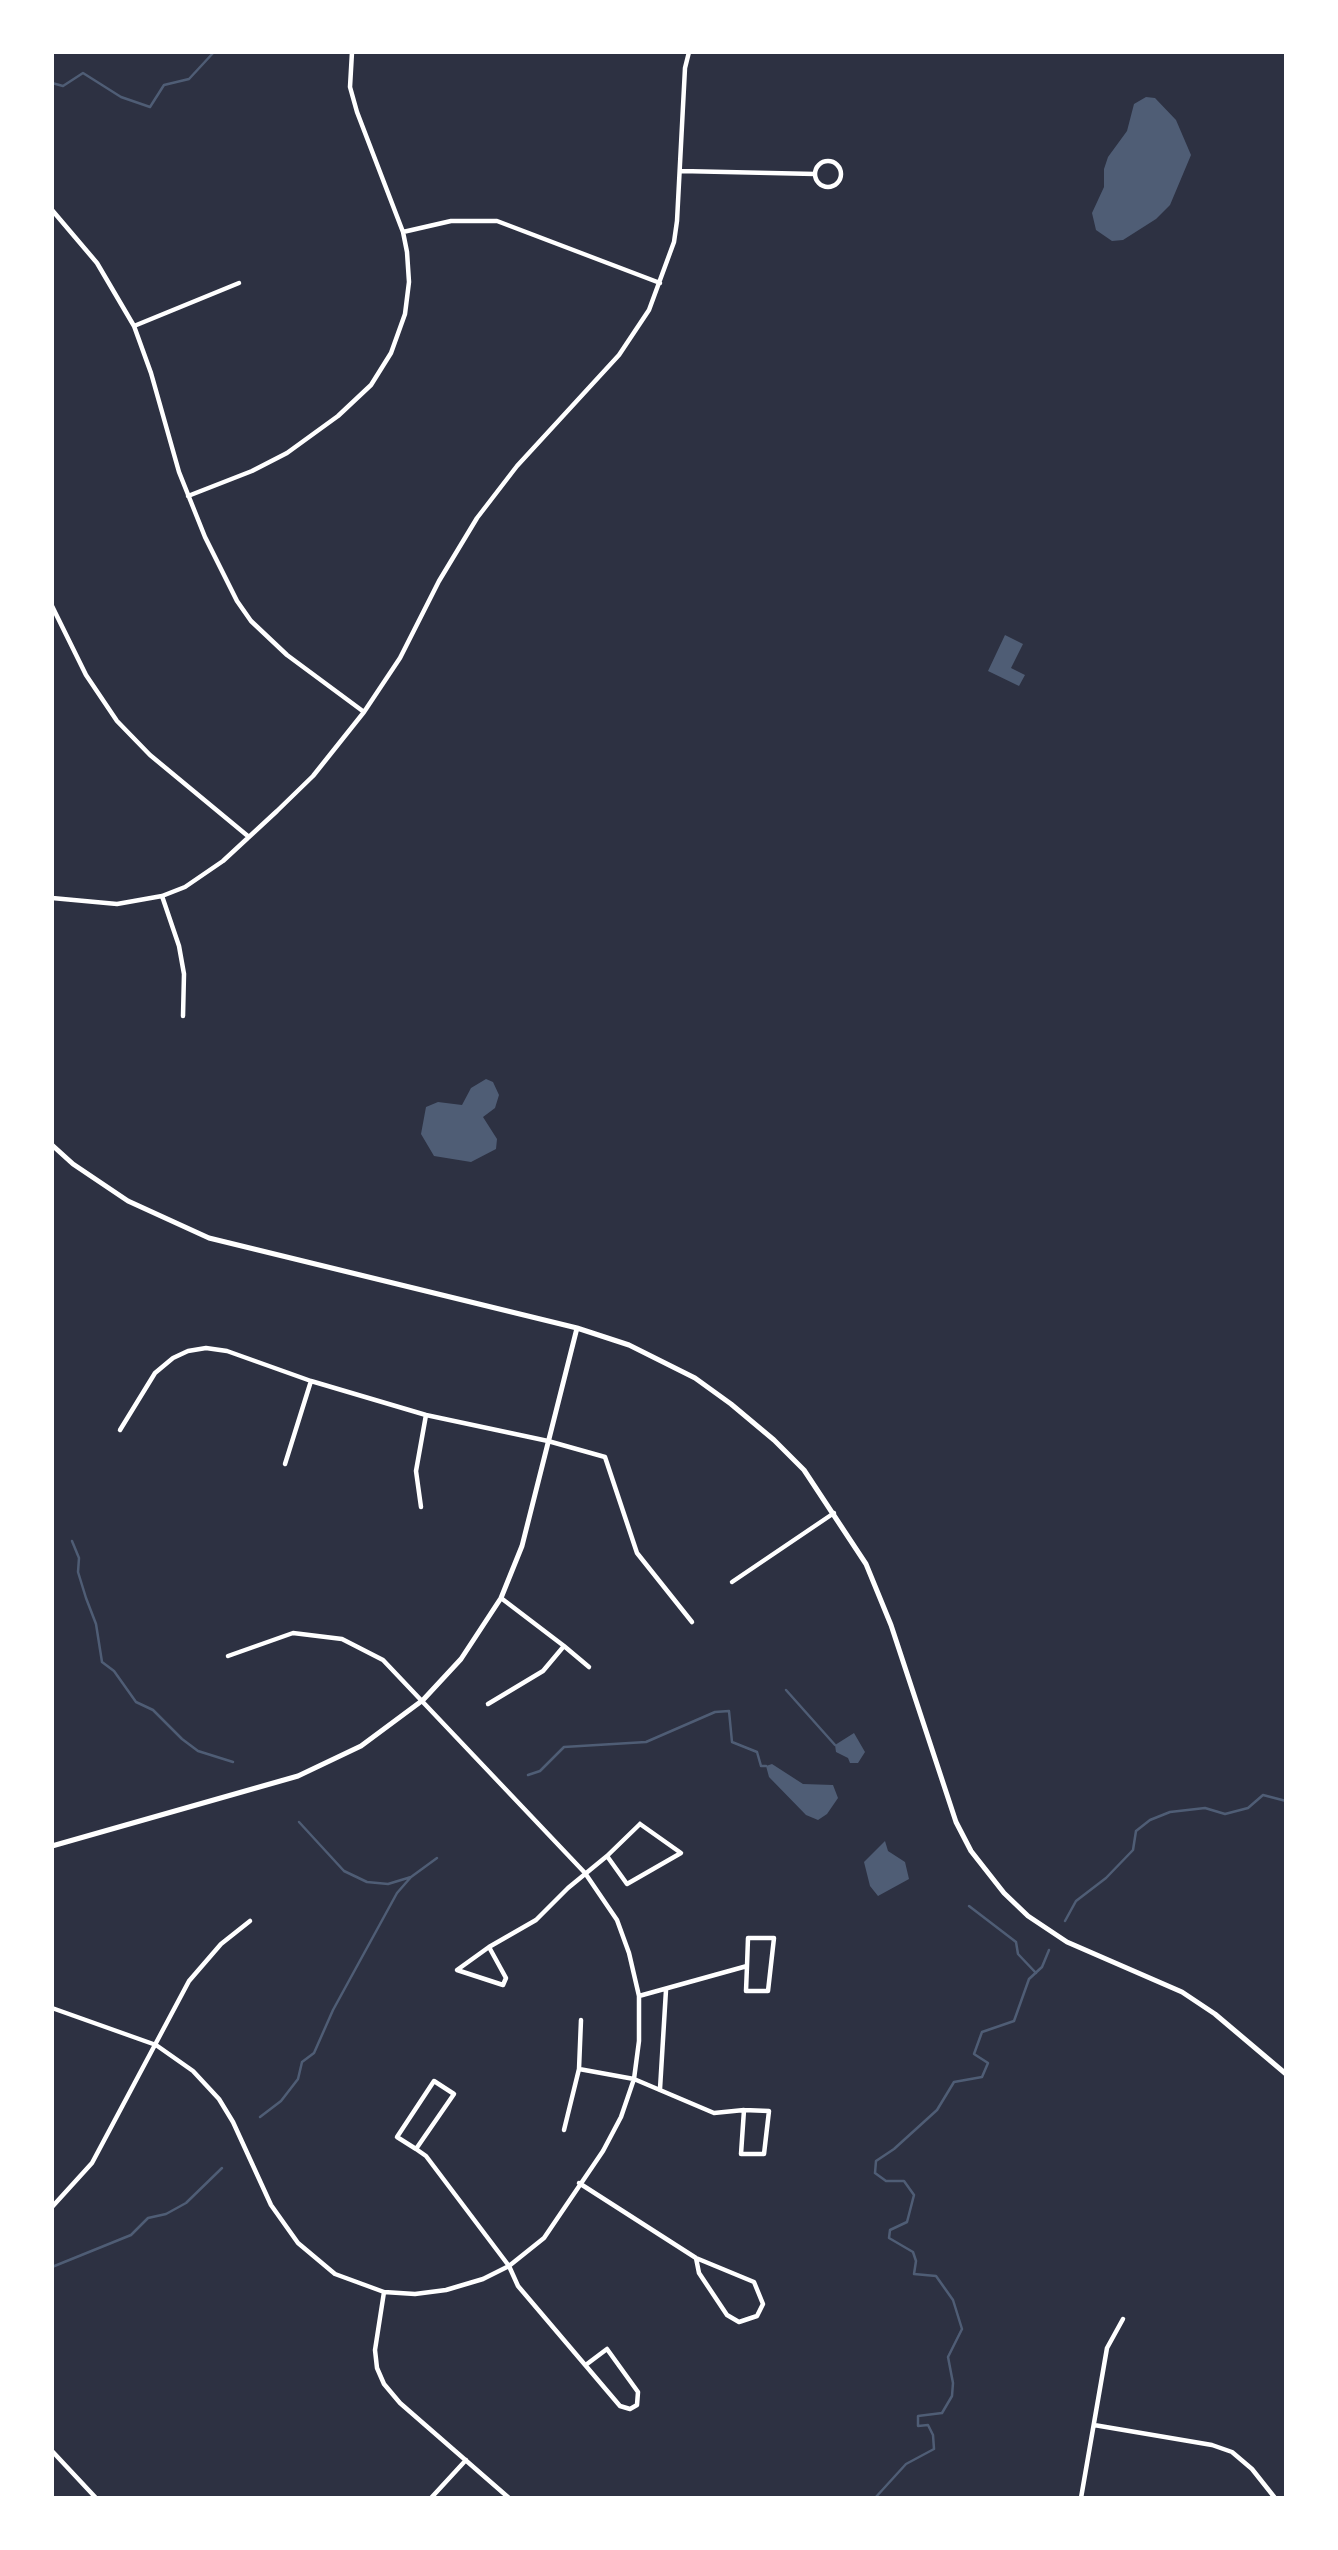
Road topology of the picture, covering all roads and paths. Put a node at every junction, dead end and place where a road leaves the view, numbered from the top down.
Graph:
1 (352, 52) edge
2 (689, 52) edge
3 (681, 172) junction
4 (815, 174) junction
5 (52, 210) edge
6 (404, 232) junction
7 (239, 283) dead end
8 (660, 283) junction
9 (134, 326) junction
10 (188, 496) junction
11 (52, 606) edge
12 (364, 712) junction
13 (249, 837) junction
14 (162, 896) junction
15 (52, 898) edge
16 (183, 1016) dead end
17 (52, 1145) edge
18 (577, 1328) junction
19 (311, 1381) junction
20 (426, 1415) junction
21 (120, 1430) dead end
22 (548, 1441) junction
23 (285, 1464) dead end
24 (421, 1507) dead end
25 (835, 1513) junction
26 (732, 1582) dead end
27 (501, 1598) junction
28 (692, 1622) dead end
29 (564, 1646) junction
30 (228, 1656) dead end
31 (589, 1667) dead end
32 (423, 1700) junction
33 (488, 1704) dead end
34 (52, 1846) edge
35 (607, 1856) junction
36 (585, 1873) junction
37 (250, 1921) dead end
38 (489, 1947) junction
39 (747, 1966) junction
40 (666, 1990) junction
41 (639, 1996) junction
42 (52, 2008) edge
43 (581, 2020) dead end
44 (156, 2045) junction
45 (579, 2069) junction
46 (1286, 2074) edge
47 (634, 2079) junction
48 (660, 2089) junction
49 (744, 2110) junction
50 (564, 2130) dead end
51 (416, 2149) junction
52 (579, 2183) junction
53 (52, 2207) edge
54 (696, 2258) junction
55 (509, 2266) junction
56 (384, 2292) junction
57 (1123, 2319) dead end
58 (587, 2364) junction
59 (1094, 2425) junction
60 (52, 2452) edge
61 (466, 2460) junction
62 (96, 2497) edge
63 (431, 2497) edge
64 (509, 2497) edge
65 (1081, 2497) edge
66 (1275, 2497) edge

1 - 6 street
2 - 3 street
3 - 4 street
3 - 8 street
4 - 4 street
5 - 9 street
6 - 8 street
6 - 10 street
7 - 9 street
8 - 12 street
9 - 10 street
10 - 12 street
11 - 13 street
12 - 13 street
13 - 14 street
14 - 15 street
14 - 16 street
17 - 18 street
18 - 22 street
18 - 25 street
19 - 20 street
19 - 21 street
19 - 23 street
20 - 22 street
20 - 24 street
22 - 27 street
22 - 28 street
25 - 26 street
25 - 46 street
27 - 29 street
27 - 32 street
29 - 31 street
29 - 33 street
30 - 32 street
32 - 34 street
32 - 36 street
35 - 35 street
35 - 36 street
36 - 38 street
36 - 41 street
37 - 44 street
38 - 38 street
39 - 39 street
39 - 40 street
40 - 41 street
40 - 48 street
41 - 47 street
42 - 44 street
43 - 45 street
44 - 53 street
44 - 56 street
45 - 47 street
45 - 50 street
47 - 48 street
47 - 52 street
48 - 49 street
49 - 49 street
51 - 51 street
51 - 55 street
52 - 54 street
52 - 55 street
54 - 54 street
55 - 56 street
55 - 58 street
56 - 61 street
57 - 59 street
58 - 58 street
59 - 65 street
59 - 66 street
60 - 62 street
61 - 63 street
61 - 64 street

